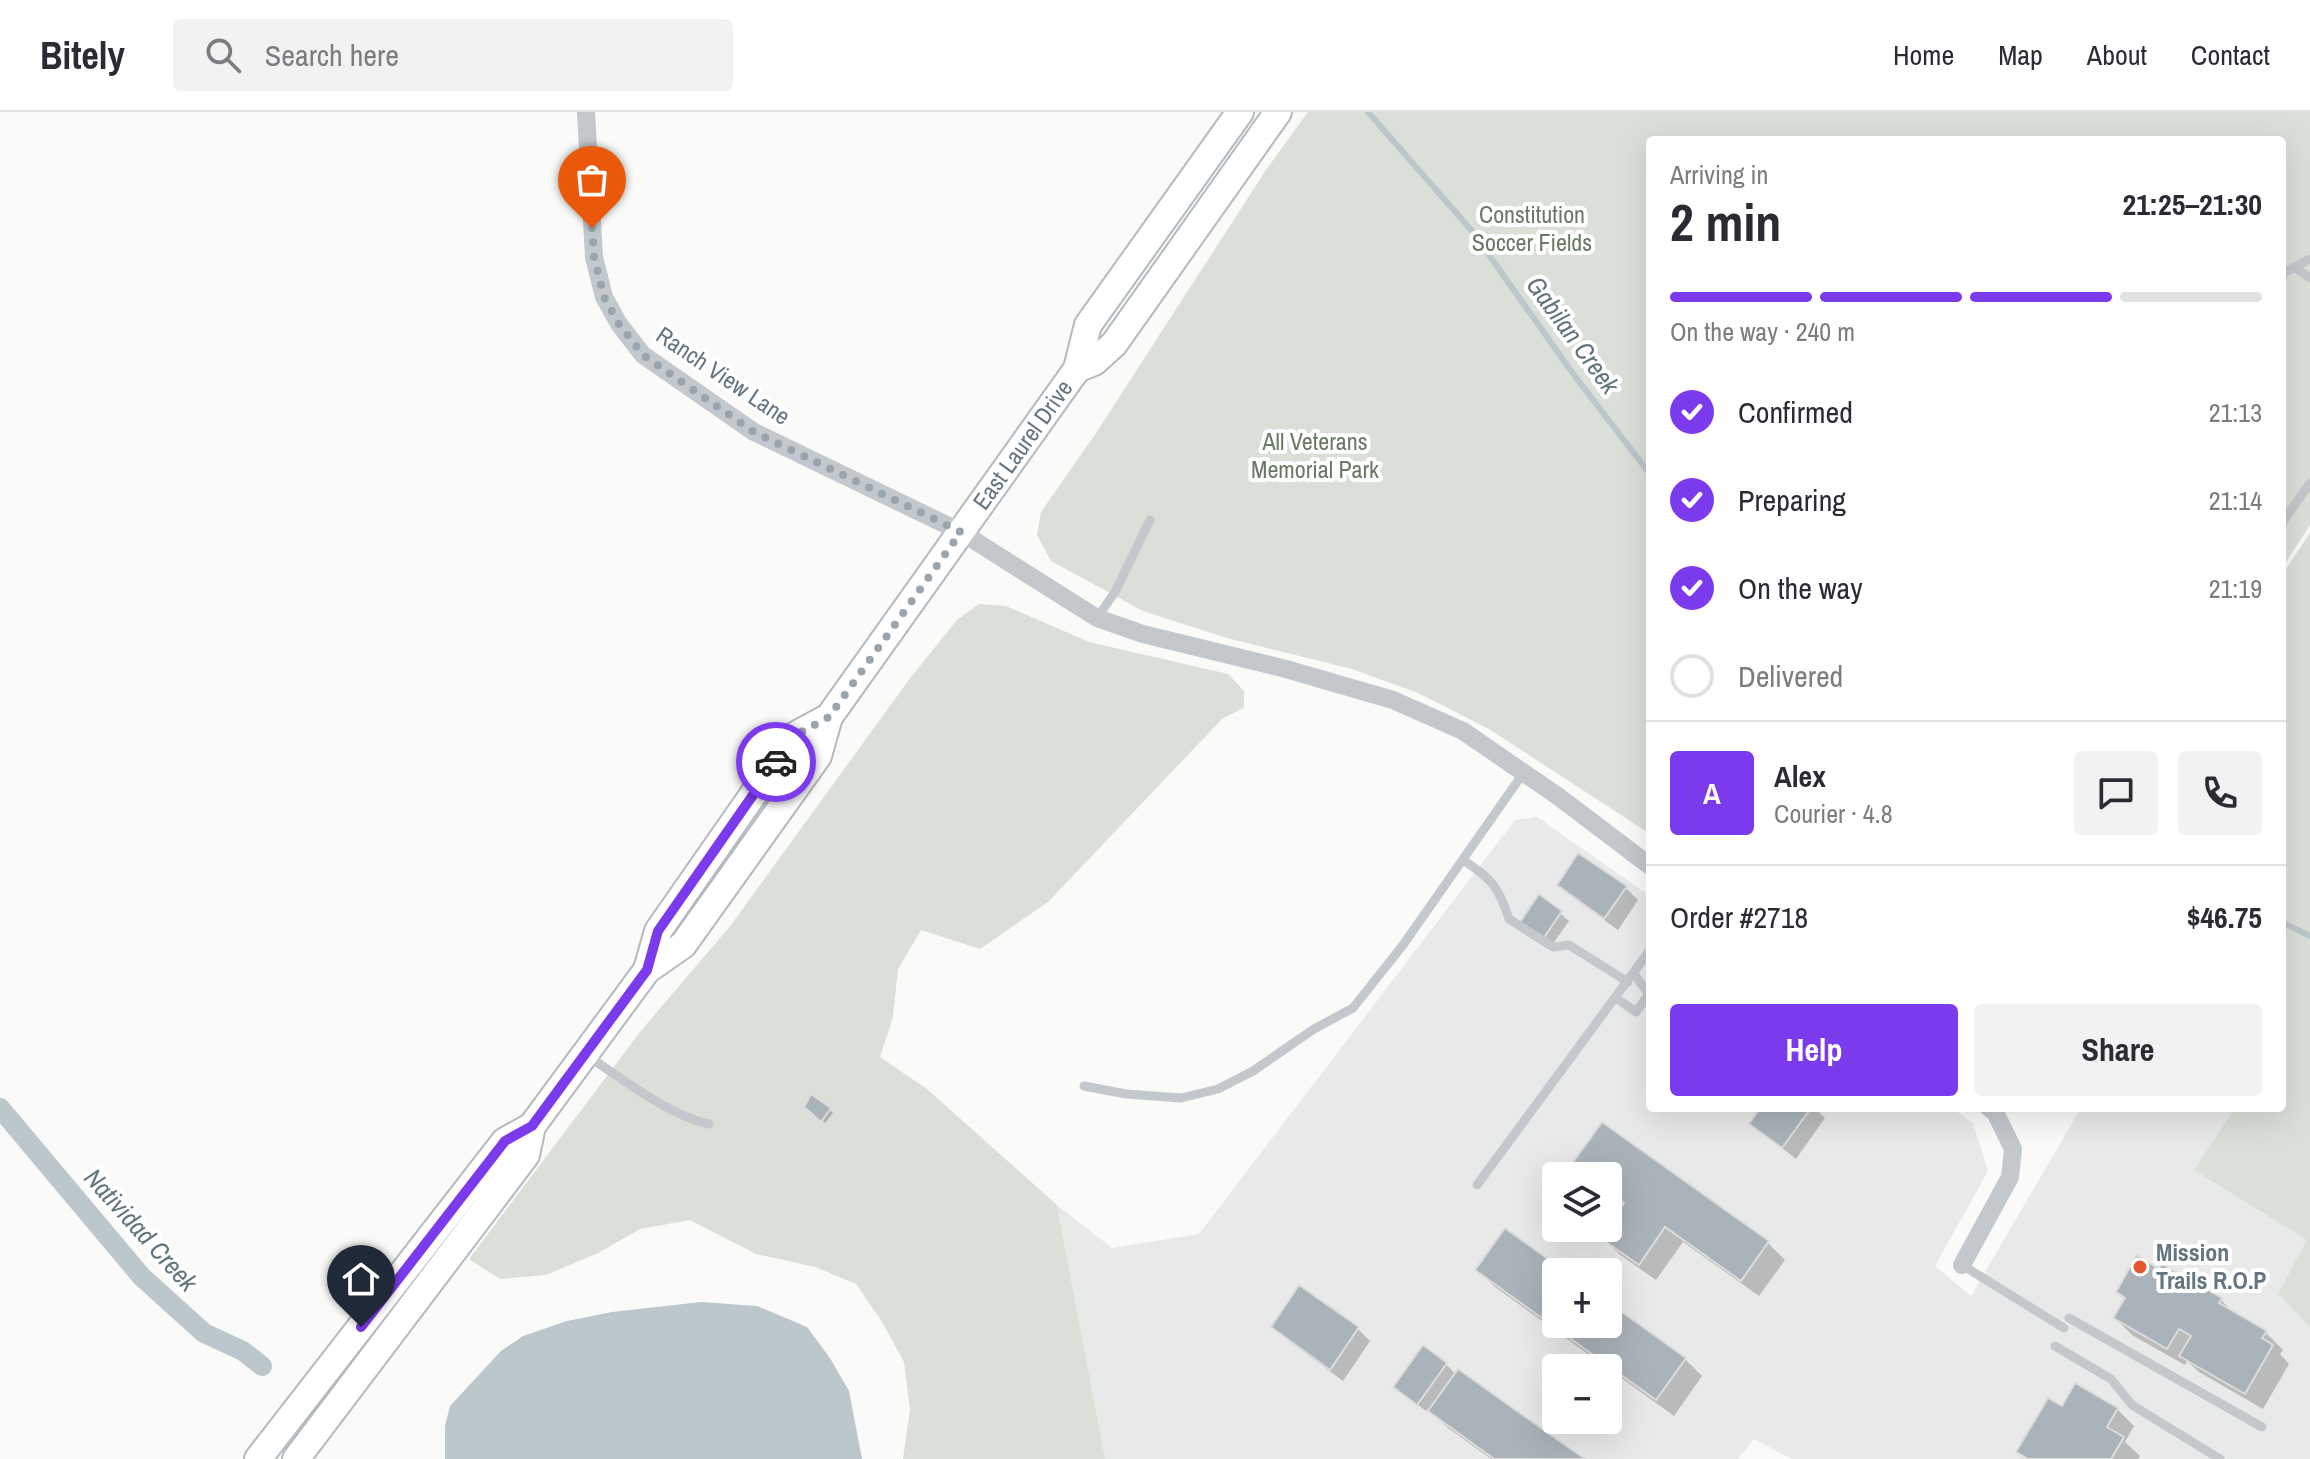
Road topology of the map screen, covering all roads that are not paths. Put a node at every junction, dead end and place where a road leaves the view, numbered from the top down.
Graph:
1 (586, 112) edge
2 (1240, 112) edge
3 (1278, 112) edge
4 (2310, 259) edge
5 (2296, 268) junction
6 (2286, 272) edge
7 (2310, 278) edge
8 (1077, 369) junction
9 (2310, 483) edge
10 (2286, 517) edge
11 (1150, 520) dead end
12 (961, 532) junction
13 (1097, 618) junction
14 (1524, 772) junction
15 (1463, 860) junction
16 (1646, 863) edge
17 (1646, 956) edge
18 (1631, 978) junction
19 (1646, 991) edge
20 (1616, 998) junction
21 (1646, 1008) edge
22 (585, 1054) junction
23 (1084, 1086) dead end
24 (1995, 1112) edge
25 (709, 1124) dead end
26 (532, 1126) junction
27 (1477, 1185) dead end
28 (1962, 1265) joint
29 (2069, 1318) dead end
30 (2064, 1328) dead end
31 (2055, 1346) dead end
32 (2262, 1427) dead end
33 (258, 1459) edge
34 (296, 1459) edge
35 (2220, 1459) edge

1 - 12 street, Ranch View Lane
2 - 8 main road, East Laurel Drive
3 - 8 main road, East Laurel Drive
4 - 5 lane
5 - 6 lane
5 - 7 lane
8 - 12 main road, East Laurel Drive
9 - 10 lane
11 - 13 lane
12 - 13 street, Ranch View Lane
12 - 22 main road, East Laurel Drive
13 - 14 street, Ranch View Lane
14 - 15 lane
14 - 16 street, Ranch View Lane
15 - 18 lane
15 - 23 lane
17 - 18 lane
18 - 19 lane
18 - 20 lane
20 - 21 lane
20 - 27 lane
22 - 25 lane
22 - 26 main road, East Laurel Drive
24 - 28 street
26 - 33 main road, East Laurel Drive
26 - 34 main road, East Laurel Drive
28 - 30 lane
29 - 32 lane
31 - 35 lane

